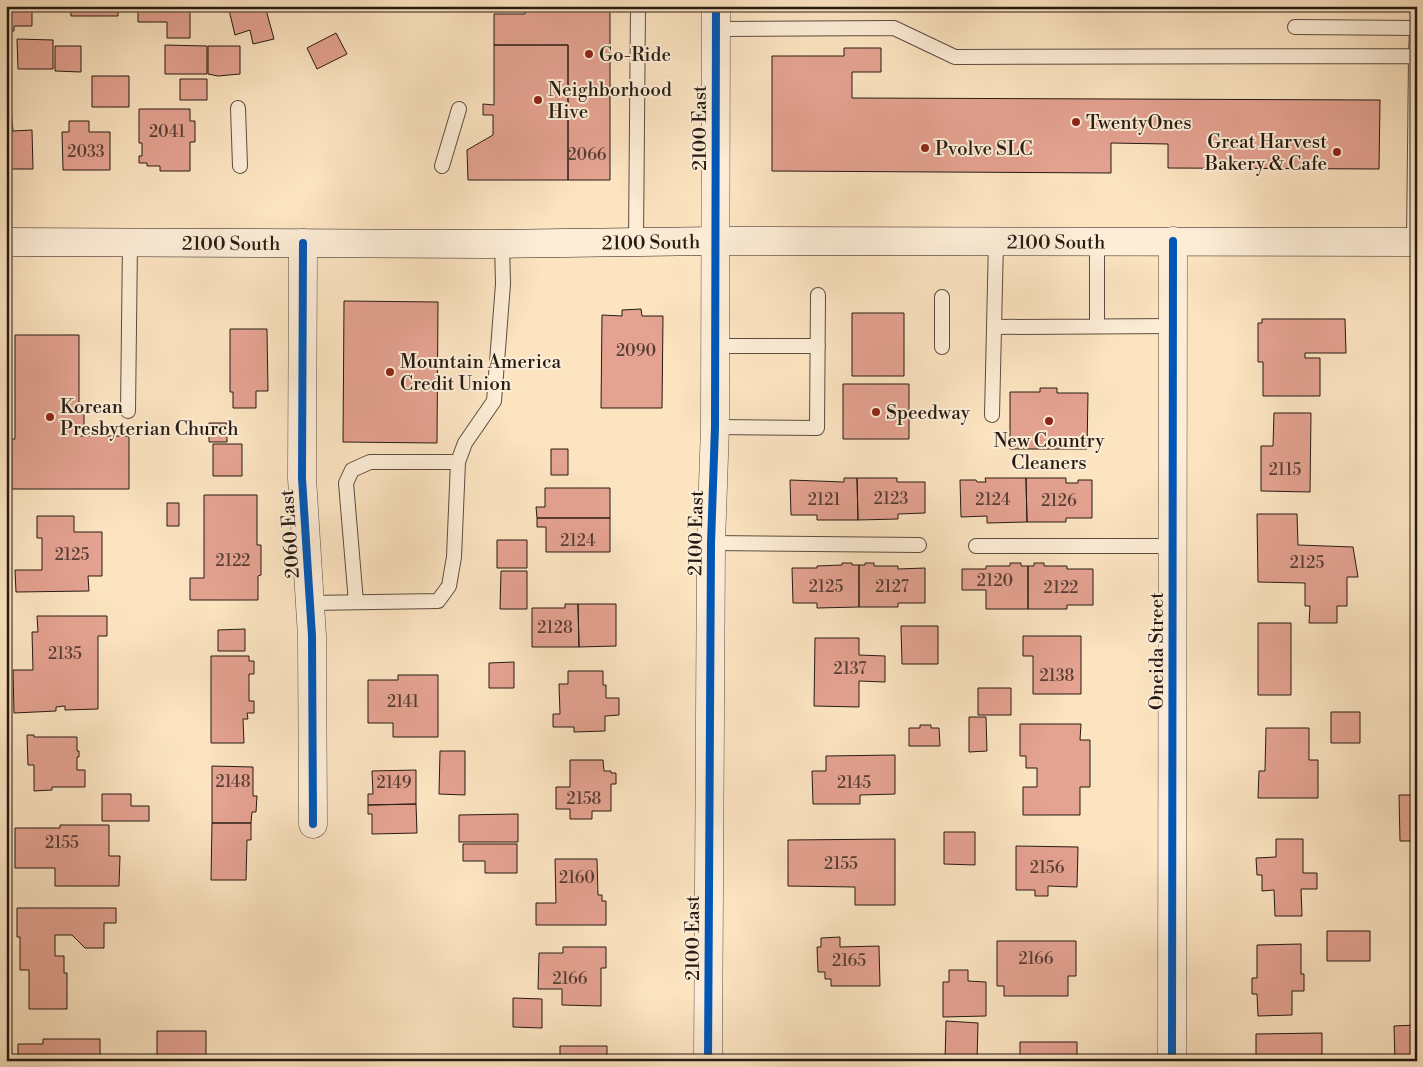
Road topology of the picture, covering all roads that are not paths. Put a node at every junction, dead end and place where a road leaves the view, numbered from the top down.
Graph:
1 (638, 6) edge
2 (716, 18) edge
3 (1295, 27) dead end
4 (1416, 56) edge
5 (238, 108) dead end
6 (459, 108) dead end
7 (240, 166) dead end
8 (442, 166) dead end
9 (715, 240) junction
10 (1098, 240) junction
11 (996, 241) junction
12 (1173, 241) junction
13 (6, 242) edge
14 (130, 242) junction
15 (636, 242) junction
16 (1416, 242) edge
17 (303, 243) junction
18 (502, 243) junction
19 (818, 295) dead end
20 (942, 297) dead end
21 (1097, 326) junction
22 (1173, 326) junction
23 (994, 327) junction
24 (715, 346) junction
25 (818, 346) junction
26 (942, 346) dead end
27 (128, 411) dead end
28 (992, 415) dead end
29 (715, 427) junction
30 (458, 462) junction
31 (711, 543) junction
32 (919, 545) dead end
33 (976, 546) dead end
34 (1173, 546) junction
35 (356, 602) junction
36 (310, 603) junction
37 (313, 824) dead end
38 (708, 1061) edge
39 (1172, 1061) edge

1 - 15 lane
2 - 4 lane
2 - 9 street, 2100 East
3 - 4 lane
4 - 16 lane
5 - 7 lane
6 - 8 lane
9 - 11 street, 2100 South
9 - 15 street, 2100 South
9 - 24 street, 2100 East
10 - 11 street, 2100 South
10 - 12 street, 2100 South
10 - 21 lane
11 - 23 lane
12 - 16 street, 2100 South
12 - 22 street, Oneida Street
13 - 14 street, 2100 South
14 - 17 street, 2100 South
14 - 27 lane
15 - 18 street, 2100 South
17 - 18 street, 2100 South
17 - 36 street, 2060 East
18 - 30 lane
19 - 25 lane
20 - 26 lane
21 - 22 lane
21 - 23 lane
22 - 34 street, Oneida Street
23 - 28 lane
24 - 25 lane
24 - 29 street, 2100 East
25 - 29 lane
29 - 31 street, 2100 East
30 - 35 lane
30 - 35 lane
31 - 32 lane
31 - 38 street, 2100 East
33 - 34 lane
34 - 39 street, Oneida Street
35 - 36 lane
36 - 37 street, 2060 East

